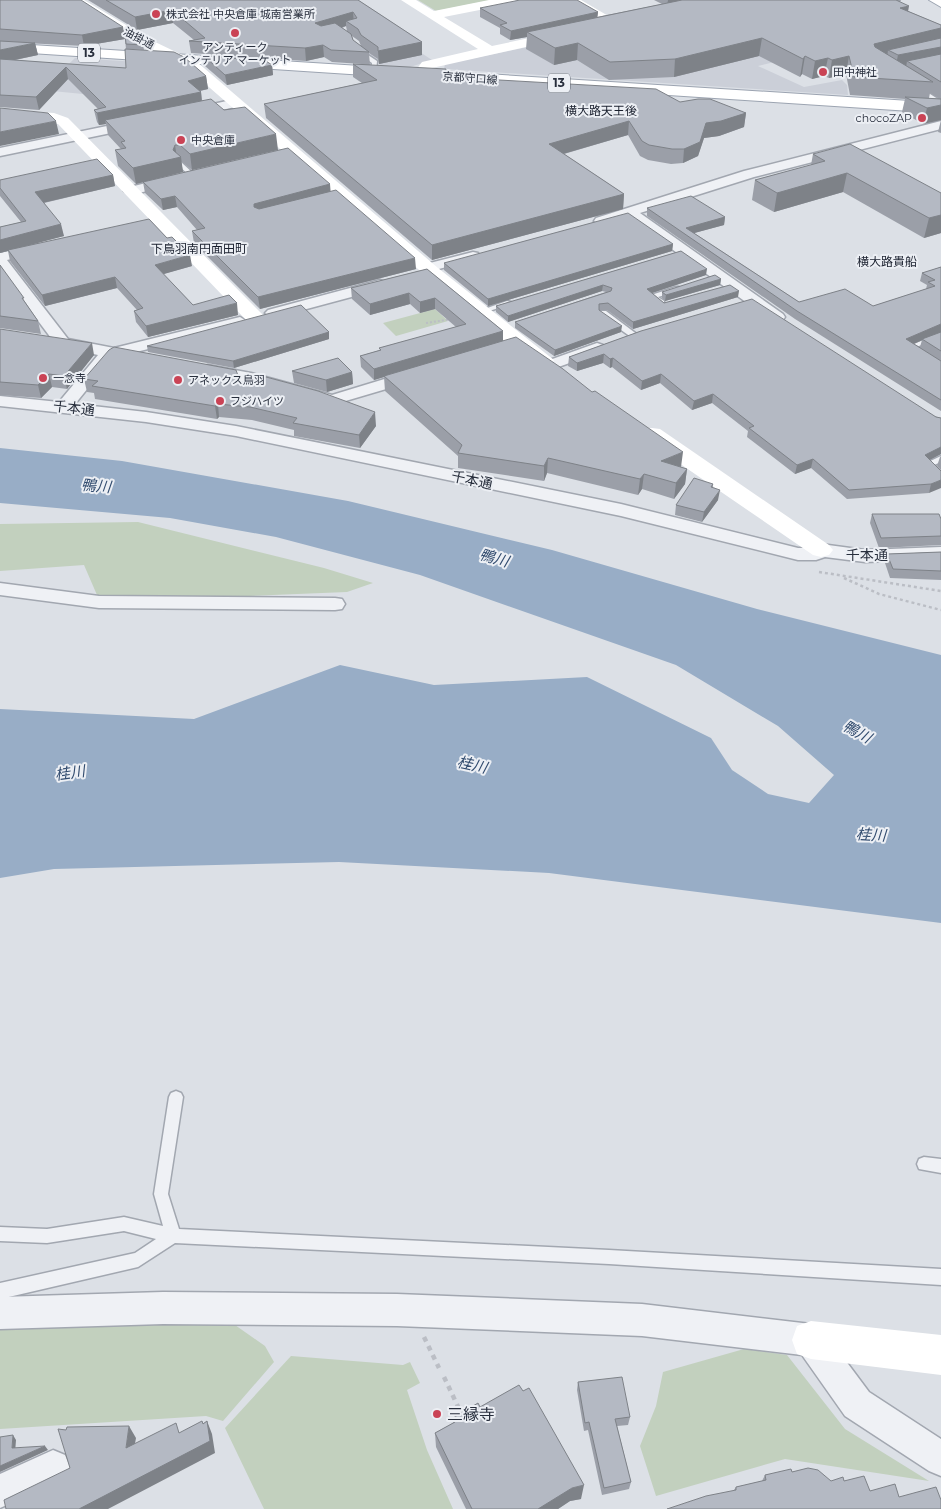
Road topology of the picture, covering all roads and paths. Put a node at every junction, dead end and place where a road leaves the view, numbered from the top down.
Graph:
1 (407, 0) edge
2 (510, 0) edge
3 (572, 0) edge
4 (935, 0) edge
5 (79, 2) edge
6 (102, 2) dead end
7 (941, 3) edge
8 (431, 15) junction
9 (596, 28) edge
10 (576, 32) edge
11 (356, 44) edge
12 (0, 47) edge
13 (489, 50) junction
14 (178, 60) junction
15 (374, 71) junction
16 (420, 74) junction
17 (910, 84) edge
18 (236, 103) junction
19 (941, 104) edge
20 (941, 108) edge
21 (0, 114) edge
22 (180, 115) edge
23 (152, 121) edge
24 (941, 125) edge
25 (77, 136) junction
26 (0, 152) edge
27 (292, 152) junction
28 (274, 156) edge
29 (179, 163) edge
30 (198, 175) joint
31 (131, 191) junction
32 (630, 213) junction
33 (160, 220) junction
34 (141, 224) edge
35 (584, 226) edge
36 (56, 244) edge
37 (483, 253) edge
38 (0, 259) edge
39 (424, 272) junction
40 (395, 282) edge
41 (680, 287) edge
42 (753, 300) junction
43 (518, 301) edge
44 (673, 303) edge
45 (735, 306) edge
46 (480, 312) junction
47 (603, 313) edge
48 (256, 318) junction
49 (426, 324) dead end
50 (788, 324) edge
51 (653, 330) edge
52 (941, 334) edge
53 (634, 335) junction
54 (45, 340) edge
55 (63, 343) junction
56 (112, 352) junction
57 (149, 359) edge
58 (941, 367) edge
59 (196, 368) edge
60 (559, 370) joint
61 (426, 372) edge
62 (0, 401) edge
63 (64, 407) junction
64 (632, 421) edge
65 (941, 458) edge
66 (941, 477) edge
67 (821, 550) junction
68 (941, 553) edge
69 (842, 576) dead end
70 (0, 589) edge
71 (335, 604) dead end
72 (941, 610) edge
73 (176, 1097) dead end
74 (924, 1164) dead end
75 (941, 1166) edge
76 (0, 1234) edge
77 (173, 1236) junction
78 (941, 1277) edge
79 (0, 1291) edge
80 (0, 1313) edge
81 (424, 1337) dead end
82 (811, 1340) junction
83 (941, 1355) edge
84 (439, 1368) dead end
85 (444, 1377) dead end
86 (467, 1424) edge
87 (941, 1460) edge
88 (53, 1467) dead end
89 (0, 1491) edge

1 - 8 street
2 - 8 street
3 - 9 street
4 - 7 street
5 - 6 street
5 - 14 street, 油掛通
8 - 13 street
10 - 13 street
11 - 15 lane
12 - 14 street, 京都守口線 / 13
13 - 16 street
14 - 15 street, 京都守口線 / 13
14 - 18 street, 油掛通
15 - 16 street, 京都守口線 / 13
16 - 20 street, 京都守口線 / 13
17 - 19 lane
18 - 22 street
18 - 27 street, 油掛通
21 - 25 street
23 - 25 street
24 - 32 street
25 - 26 street
25 - 31 street
27 - 28 street
27 - 39 street, 油掛通
29 - 30 lane
30 - 31 street
31 - 33 street
32 - 35 street
32 - 42 street
33 - 34 street
33 - 48 street
36 - 38 street
37 - 39 street
38 - 55 street
39 - 46 street, 油掛通
40 - 48 street
41 - 44 lane
42 - 45 street
42 - 50 street
43 - 46 lane
46 - 49 path
46 - 60 street, 油掛通
47 - 53 lane
48 - 56 street
51 - 53 street
52 - 58 lane
53 - 60 street
54 - 55 street
55 - 56 street
56 - 57 street
56 - 63 street
59 - 61 street
62 - 63 street, 千本通
63 - 67 street, 千本通
64 - 67 street
65 - 66 lane
67 - 68 street, 千本通
69 - 72 path
70 - 71 street
73 - 77 lane
74 - 75 lane
76 - 77 lane
77 - 78 lane
77 - 79 lane
80 - 82 street
81 - 84 path
82 - 83 street
82 - 87 street
85 - 86 path
88 - 89 street

